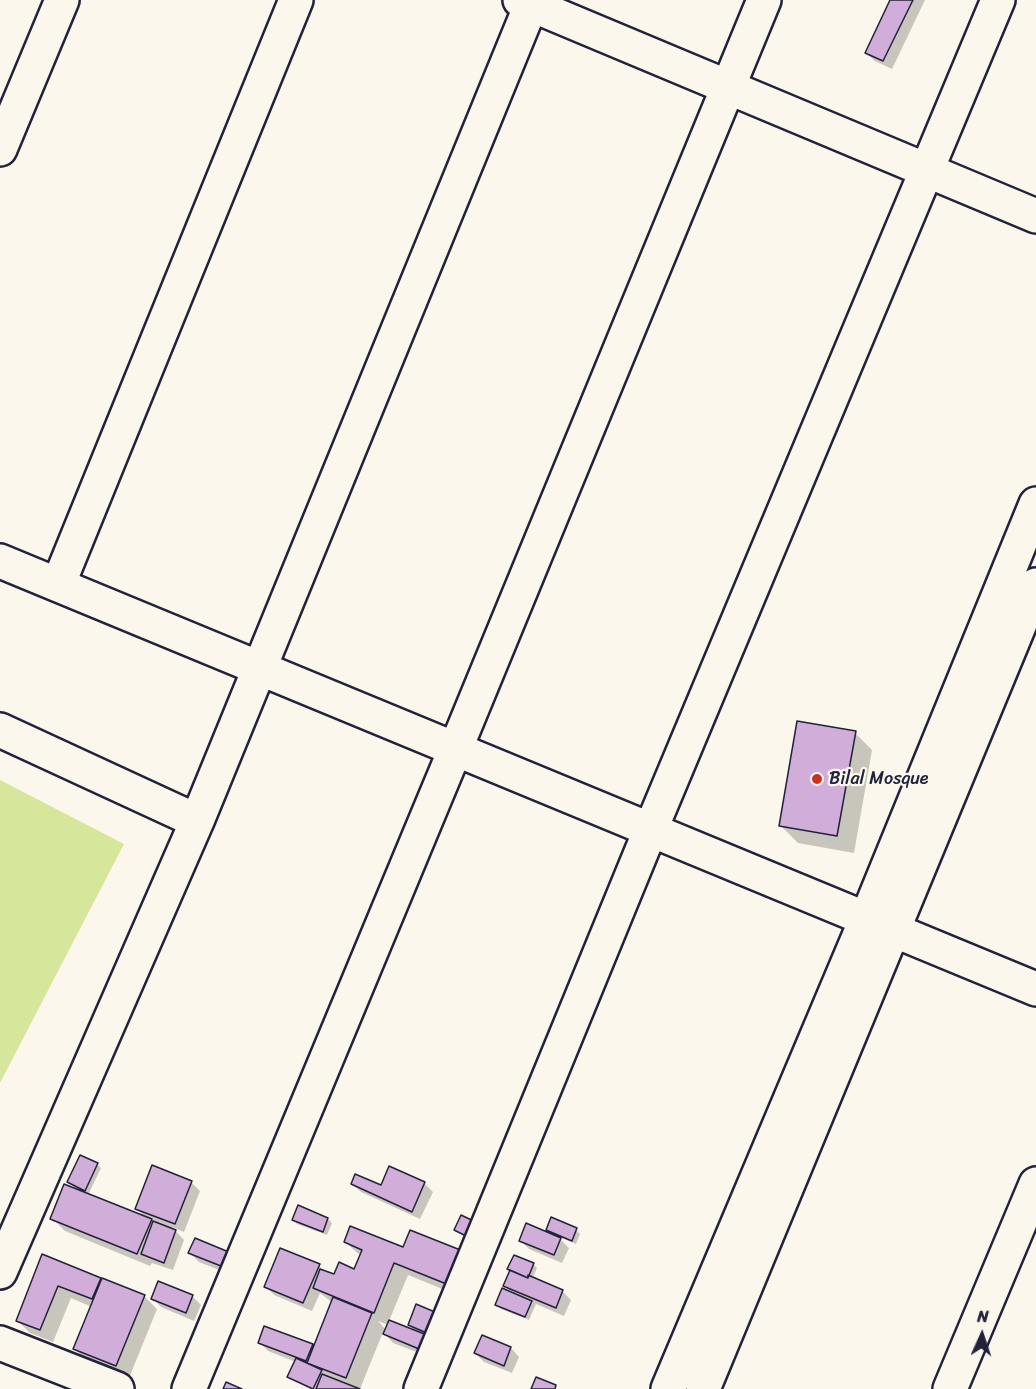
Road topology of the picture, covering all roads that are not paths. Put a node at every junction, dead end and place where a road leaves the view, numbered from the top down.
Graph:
1 (62, 0) edge
2 (296, 0) edge
3 (764, 0) edge
4 (998, 0) edge
5 (528, 2) edge
6 (727, 88) junction
7 (0, 149) edge
8 (927, 171) junction
9 (1036, 216) edge
10 (1036, 504) edge
11 (0, 561) edge
12 (58, 585) junction
13 (1021, 595) edge
14 (259, 670) junction
15 (0, 730) edge
16 (455, 750) junction
17 (197, 821) junction
18 (650, 831) junction
19 (880, 925) junction
20 (1036, 989) edge
21 (1036, 1184) edge
22 (0, 1272) edge
23 (0, 1343) edge
24 (117, 1389) edge
25 (189, 1389) edge
26 (421, 1389) edge
27 (668, 1389) edge
28 (703, 1389) edge
29 (950, 1389) edge

1 - 7 street
2 - 12 street
3 - 6 street
4 - 8 street
5 - 6 street
5 - 14 street
6 - 8 street
6 - 16 street
8 - 9 street
8 - 18 street
10 - 13 street
11 - 12 street
12 - 14 street
13 - 19 street
14 - 16 street
14 - 17 street
15 - 17 street
16 - 18 street
16 - 25 street
17 - 22 street
18 - 19 street
18 - 26 street
19 - 20 street
19 - 27 street
19 - 28 street
21 - 29 street
23 - 24 street

